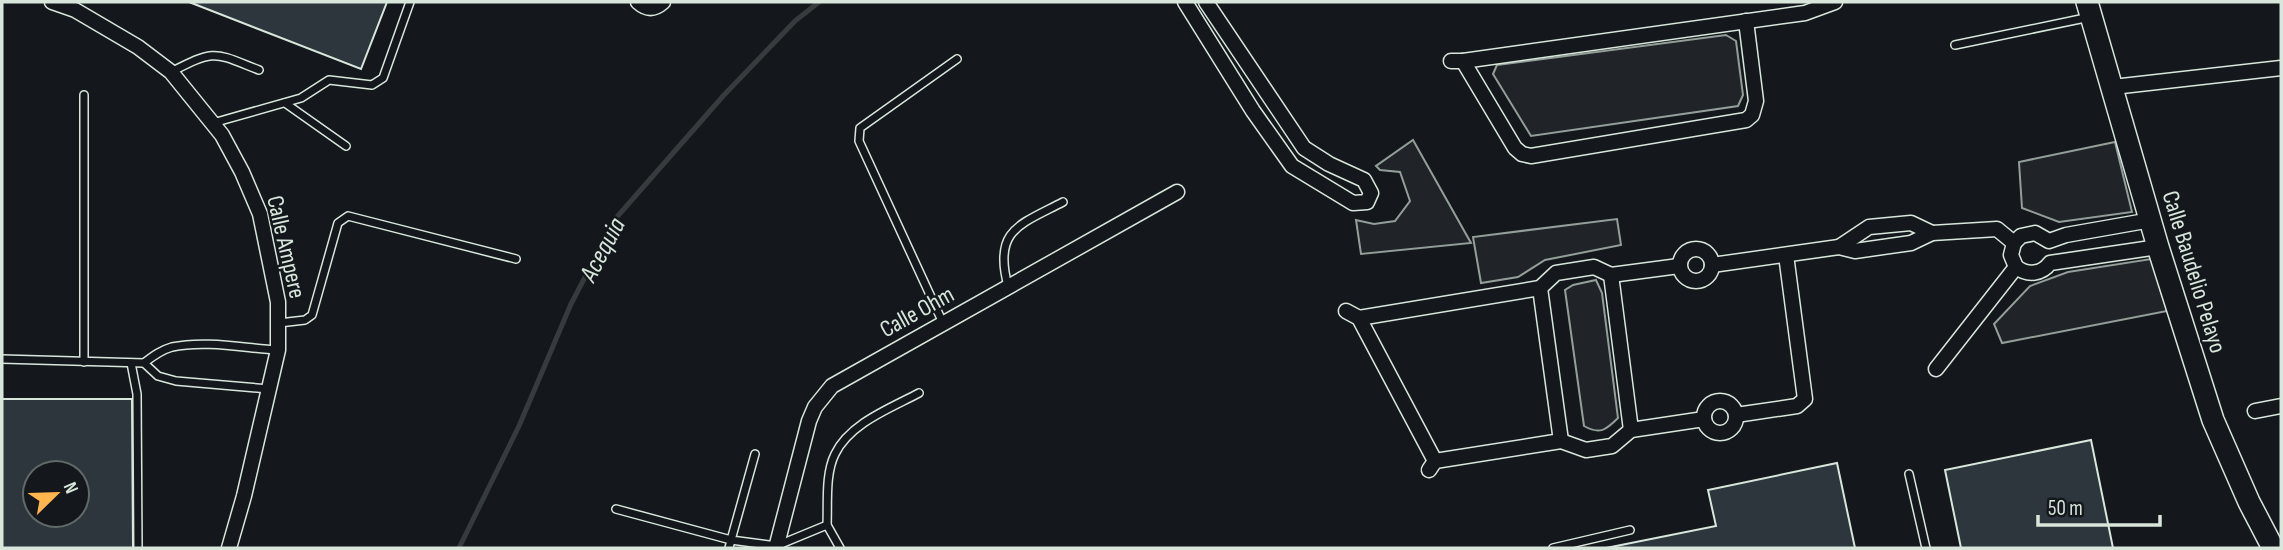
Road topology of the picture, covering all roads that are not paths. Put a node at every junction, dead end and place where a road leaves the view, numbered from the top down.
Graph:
1 (52, 2) edge
2 (410, 2) edge
3 (638, 2) edge
4 (663, 2) edge
5 (1185, 2) edge
6 (1206, 2) edge
7 (1835, 2) edge
8 (2089, 9) edge
9 (1746, 21) junction
10 (1955, 45) dead end
11 (957, 59) dead end
12 (2281, 68) edge
13 (259, 69) dead end
14 (171, 72) junction
15 (2113, 88) junction
16 (84, 94) dead end
17 (1270, 99) junction
18 (285, 103) junction
19 (1253, 111) junction
20 (213, 124) junction
21 (346, 146) dead end
22 (1177, 192) dead end
23 (1063, 202) dead end
24 (2151, 220) junction
25 (1932, 233) junction
26 (2049, 241) junction
27 (2014, 243) junction
28 (1839, 247) junction
29 (2158, 247) junction
30 (1786, 255) junction
31 (516, 259) dead end
32 (2050, 263) junction
33 (1712, 265) junction
34 (1679, 266) junction
35 (2017, 267) junction
36 (1611, 275) junction
37 (1008, 287) junction
38 (1540, 288) junction
39 (278, 323) junction
40 (943, 323) junction
41 (278, 350) junction
42 (2, 359) edge
43 (84, 362) junction
44 (131, 363) junction
45 (144, 363) junction
46 (1936, 369) dead end
47 (269, 390) junction
48 (919, 393) dead end
49 (2281, 406) edge
50 (2255, 411) dead end
51 (1736, 415) junction
52 (1704, 419) junction
53 (1631, 430) junction
54 (1561, 441) junction
55 (755, 454) dead end
56 (1909, 474) dead end
57 (616, 509) dead end
58 (827, 526) junction
59 (1630, 530) dead end
60 (731, 540) junction
61 (776, 547) edge
62 (138, 548) edge
63 (229, 548) edge
64 (729, 548) edge
65 (840, 548) edge
66 (1553, 548) edge
67 (1926, 548) edge
68 (2273, 548) edge

1 - 14 street, Calle Ampere
2 - 18 lane
3 - 4 street
5 - 19 street
6 - 17 street
7 - 9 street
8 - 10 lane
8 - 15 street, Calle Baudelio Pelayo
9 - 9 street
11 - 40 lane
12 - 15 street
13 - 14 lane
14 - 20 street, Calle Ampere
15 - 24 street, Calle Baudelio Pelayo
16 - 43 lane
17 - 19 street
17 - 19 street
18 - 20 lane
18 - 21 lane
20 - 39 street, Calle Ampere
22 - 37 street, Calle Ohm
23 - 37 lane
24 - 26 street
24 - 29 street, Calle Baudelio Pelayo
25 - 27 street
25 - 28 street
25 - 28 street
26 - 27 street
26 - 32 street
27 - 35 street
28 - 30 street
29 - 32 street
29 - 68 street, Calle Baudelio Pelayo
30 - 33 street
30 - 51 street
31 - 39 lane
32 - 35 street
33 - 34 street
33 - 34 street
34 - 36 street
35 - 46 street
36 - 38 street
36 - 53 street
37 - 40 street, Calle Ohm
38 - 54 street
38 - 54 street
39 - 41 street, Calle Ampere
40 - 61 street, Calle Ohm
41 - 45 lane
41 - 47 street, Calle Ampere
42 - 43 lane
43 - 44 lane
44 - 45 lane
44 - 62 lane
45 - 47 lane
47 - 63 street, Calle Ampere
48 - 58 lane
49 - 50 street
51 - 52 street
51 - 52 street
52 - 53 street
53 - 54 street
55 - 60 lane
56 - 67 lane
57 - 60 lane
58 - 61 lane
58 - 65 lane
59 - 66 lane
60 - 61 lane
60 - 64 lane

